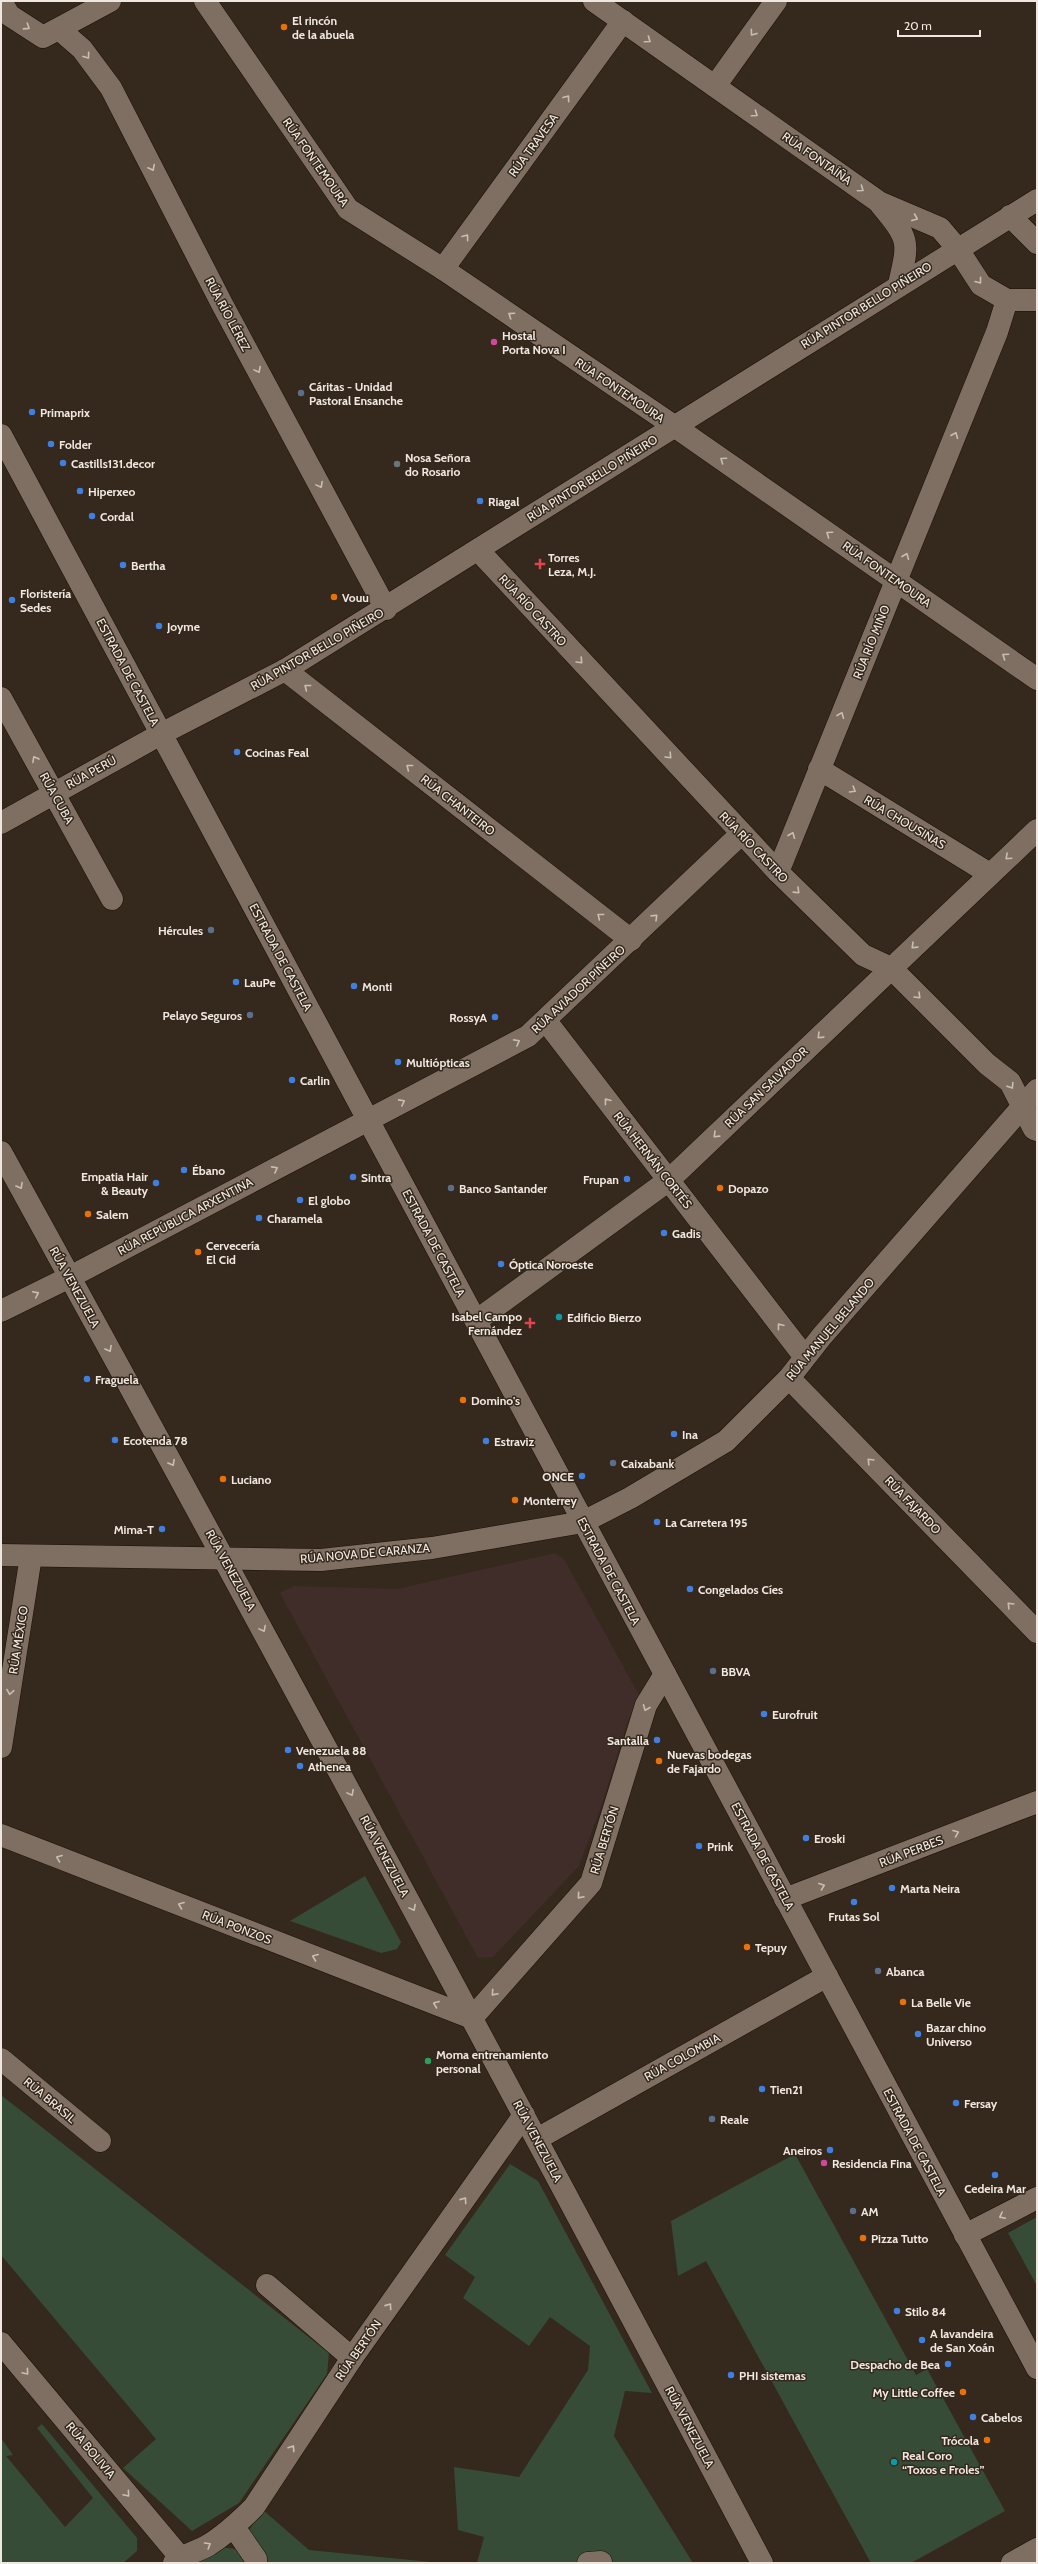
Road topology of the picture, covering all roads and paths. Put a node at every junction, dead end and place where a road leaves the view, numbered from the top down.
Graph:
1 (1, 1) edge
2 (110, 1) edge
3 (205, 1) edge
4 (594, 1) edge
5 (776, 1) edge
6 (623, 22) junction
7 (59, 29) junction
8 (715, 86) junction
9 (1037, 200) edge
10 (879, 202) junction
11 (1010, 216) junction
12 (1037, 243) edge
13 (957, 248) junction
14 (443, 269) junction
15 (899, 284) junction
16 (1007, 300) junction
17 (1037, 300) edge
18 (674, 426) junction
19 (1, 435) edge
20 (478, 550) junction
21 (896, 581) junction
22 (386, 609) junction
23 (285, 670) junction
24 (1037, 679) edge
25 (1, 698) edge
26 (161, 734) junction
27 (819, 769) junction
28 (54, 793) junction
29 (1, 823) edge
30 (1037, 830) edge
31 (741, 834) junction
32 (778, 872) junction
33 (990, 874) junction
34 (112, 899) dead end
35 (631, 940) junction
36 (891, 968) junction
37 (546, 1021) junction
38 (1037, 1090) edge
39 (1023, 1107) junction
40 (368, 1120) junction
41 (1037, 1130) edge
42 (1, 1152) edge
43 (668, 1180) junction
44 (70, 1277) junction
45 (1, 1311) edge
46 (476, 1321) junction
47 (804, 1356) junction
48 (789, 1378) junction
49 (583, 1522) junction
50 (1, 1555) edge
51 (31, 1556) junction
52 (225, 1558) junction
53 (1037, 1632) edge
54 (665, 1674) junction
55 (1, 1747) edge
56 (1037, 1802) edge
57 (1, 1835) edge
58 (785, 1899) junction
59 (827, 1976) junction
60 (472, 2018) junction
61 (1, 2059) edge
62 (524, 2115) junction
63 (537, 2139) junction
64 (100, 2141) dead end
65 (1037, 2198) edge
66 (965, 2235) junction
67 (267, 2285) dead end
68 (1, 2343) edge
69 (352, 2358) junction
70 (1037, 2368) edge
71 (234, 2527) junction
72 (1037, 2549) edge
73 (177, 2560) edge
74 (261, 2562) edge
75 (762, 2563) edge
76 (1012, 2563) edge

1 -> 7 street
2 - 7 street
3 - 14 street, RÚA FONTEMOURA
4 - 6 street, RÚA FONTAÍÑA
5 -> 8 street
6 -> 8 street, RÚA FONTAÍÑA
14 -> 6 street, RÚA TRAVESA
7 -> 22 street, RÚA RÍO LÉREZ
8 -> 10 street, RÚA FONTAÍÑA
9 - 11 street, RÚA PINTOR BELLO PIÑEIRO
10 -> 13 street, RÚA FONTAÍÑA
10 - 15 street
11 - 12 street
11 - 13 street, RÚA PINTOR BELLO PIÑEIRO
13 - 15 street, RÚA PINTOR BELLO PIÑEIRO
13 -> 16 street, RÚA FONTAÍÑA
18 -> 14 street, RÚA FONTEMOURA
15 - 18 street, RÚA PINTOR BELLO PIÑEIRO
16 - 17 street, RÚA FONTAÍÑA
21 -> 16 street, RÚA RÍO MIÑO
18 - 20 street, RÚA PINTOR BELLO PIÑEIRO
21 -> 18 street, RÚA FONTEMOURA
19 - 26 street, ESTRADA DE CASTELA
20 - 22 street, RÚA PINTOR BELLO PIÑEIRO
20 -> 31 street, RÚA RÍO CASTRO
24 -> 21 street, RÚA FONTEMOURA
27 -> 21 street, RÚA RÍO MIÑO
22 - 23 street, RÚA PINTOR BELLO PIÑEIRO
23 - 26 street, RÚA PINTOR BELLO PIÑEIRO
35 -> 23 street, RÚA CHANTEIRO
28 -> 25 street, RÚA CUBA
26 - 28 street, RÚA PERÚ
26 - 40 street, ESTRADA DE CASTELA
32 -> 27 street, RÚA RÍO MIÑO
27 -> 33 street, RÚA CHOUSIÑAS
28 - 29 street, RÚA PERÚ
28 - 34 street, RÚA CUBA
30 -> 33 street, RÚA SAN SALVADOR
31 - 32 street, RÚA RÍO CASTRO
35 -> 31 street, RÚA AVIADOR PIÑEIRO
32 -> 36 street, RÚA RÍO CASTRO
33 -> 36 street, RÚA SAN SALVADOR
35 - 37 street, RÚA AVIADOR PIÑEIRO
36 -> 39 street, RÚA RÍO CASTRO
36 -> 43 street, RÚA SAN SALVADOR
40 -> 37 street, RÚA AVIADOR PIÑEIRO
43 -> 37 street, RÚA HERNÁN CORTÉS
38 - 39 street, RÚA MANUEL BELANDO
39 - 41 street, RÚA RÍO CASTRO
39 - 47 street, RÚA MANUEL BELANDO
44 -> 40 street, RÚA REPÚBLICA ARXENTINA
40 - 46 street, ESTRADA DE CASTELA
42 -> 44 street, RÚA VENEZUELA
43 - 46 street, RÚA SAN SALVADOR
47 -> 43 street, RÚA HERNÁN CORTÉS
45 -> 44 street, RÚA REPÚBLICA ARXENTINA
44 -> 52 street, RÚA VENEZUELA
46 - 49 street, ESTRADA DE CASTELA
47 - 48 street, RÚA MANUEL BELANDO
48 - 49 street, RÚA MANUEL BELANDO
53 -> 48 street, RÚA FAJARDO
49 - 52 street, RÚA NOVA DE CARANZA
49 - 54 street, ESTRADA DE CASTELA
50 - 51 street, RÚA NOVA DE CARANZA
51 - 52 street, RÚA NOVA DE CARANZA
51 -> 55 street, RÚA MÉXICO
52 -> 60 street, RÚA VENEZUELA
54 - 58 street, ESTRADA DE CASTELA
54 -> 60 street, RÚA BERTÓN
58 -> 56 street, RÚA PERBES
60 -> 57 street, RÚA PONZOS
58 - 59 street, ESTRADA DE CASTELA
59 - 63 street, RÚA COLOMBIA
59 - 66 street, ESTRADA DE CASTELA
60 - 62 street, RÚA VENEZUELA
61 - 64 street, RÚA BRASIL
62 - 63 street, RÚA VENEZUELA
69 -> 62 street, RÚA BERTÓN
63 - 75 street, RÚA VENEZUELA
65 -> 66 street
66 - 70 street, ESTRADA DE CASTELA
67 - 69 street
68 -> 73 street, RÚA BOLIVIA
71 -> 69 street, RÚA BERTÓN
73 -> 71 street, RÚA BERTÓN
71 - 74 street
72 - 76 street

